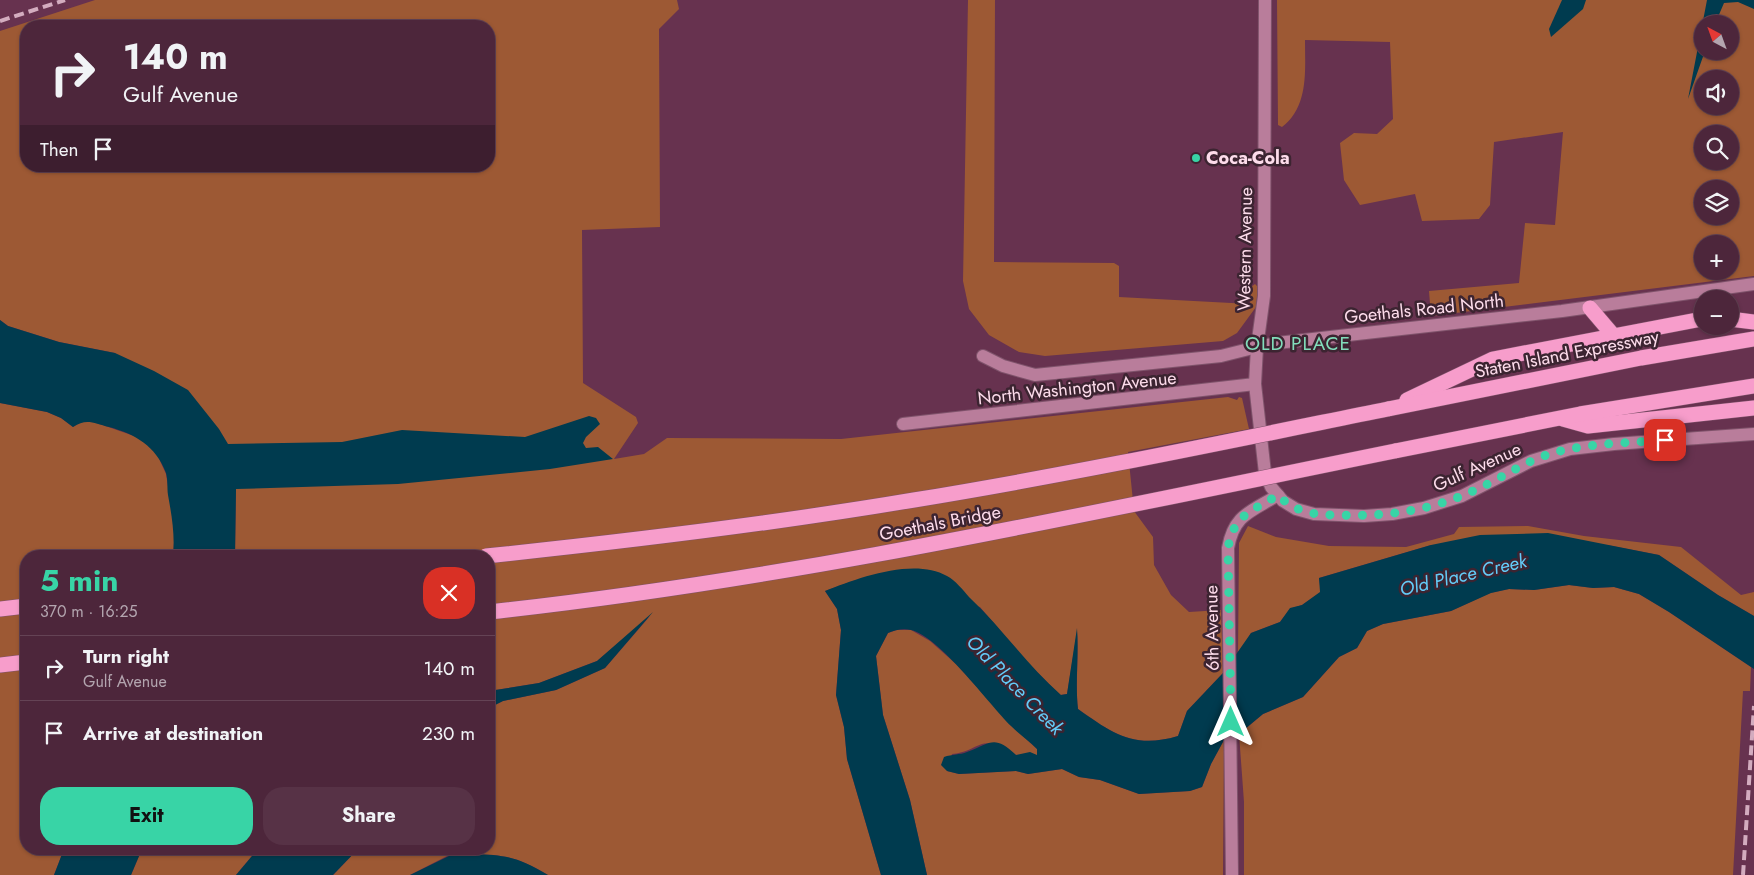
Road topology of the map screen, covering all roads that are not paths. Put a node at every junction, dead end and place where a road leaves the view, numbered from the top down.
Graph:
1 (1265, 0) edge
2 (1754, 284) edge
3 (1590, 308) junction
4 (1694, 320) edge
5 (1739, 320) edge
6 (1754, 322) edge
7 (1613, 335) junction
8 (1754, 339) edge
9 (1257, 348) junction
10 (983, 356) dead end
11 (1255, 384) junction
12 (1754, 386) edge
13 (1754, 408) edge
14 (1388, 409) junction
15 (1562, 418) junction
16 (903, 424) dead end
17 (1754, 434) edge
18 (1278, 495) junction
19 (495, 555) edge
20 (20, 607) edge
21 (0, 609) edge
22 (495, 611) edge
23 (20, 663) edge
24 (0, 665) edge
25 (1232, 875) edge

1 - 9 street, Western Avenue
2 - 3 street, Goethals Road North
3 - 7 highway
3 - 9 street, Goethals Road North
4 - 7 highway
5 - 6 highway
7 - 14 highway
8 - 14 highway, Staten Island Expressway
9 - 10 street, Goethals Road North
9 - 11 street, Western Avenue
11 - 16 street, North Washington Avenue
11 - 18 street, Western Avenue
12 - 15 highway
13 - 15 highway
14 - 19 highway, Goethals Bridge, bridge
15 - 22 highway, Goethals Bridge, bridge
17 - 18 street, Gulf Avenue
18 - 25 street, 6th Avenue
20 - 21 highway
23 - 24 highway

